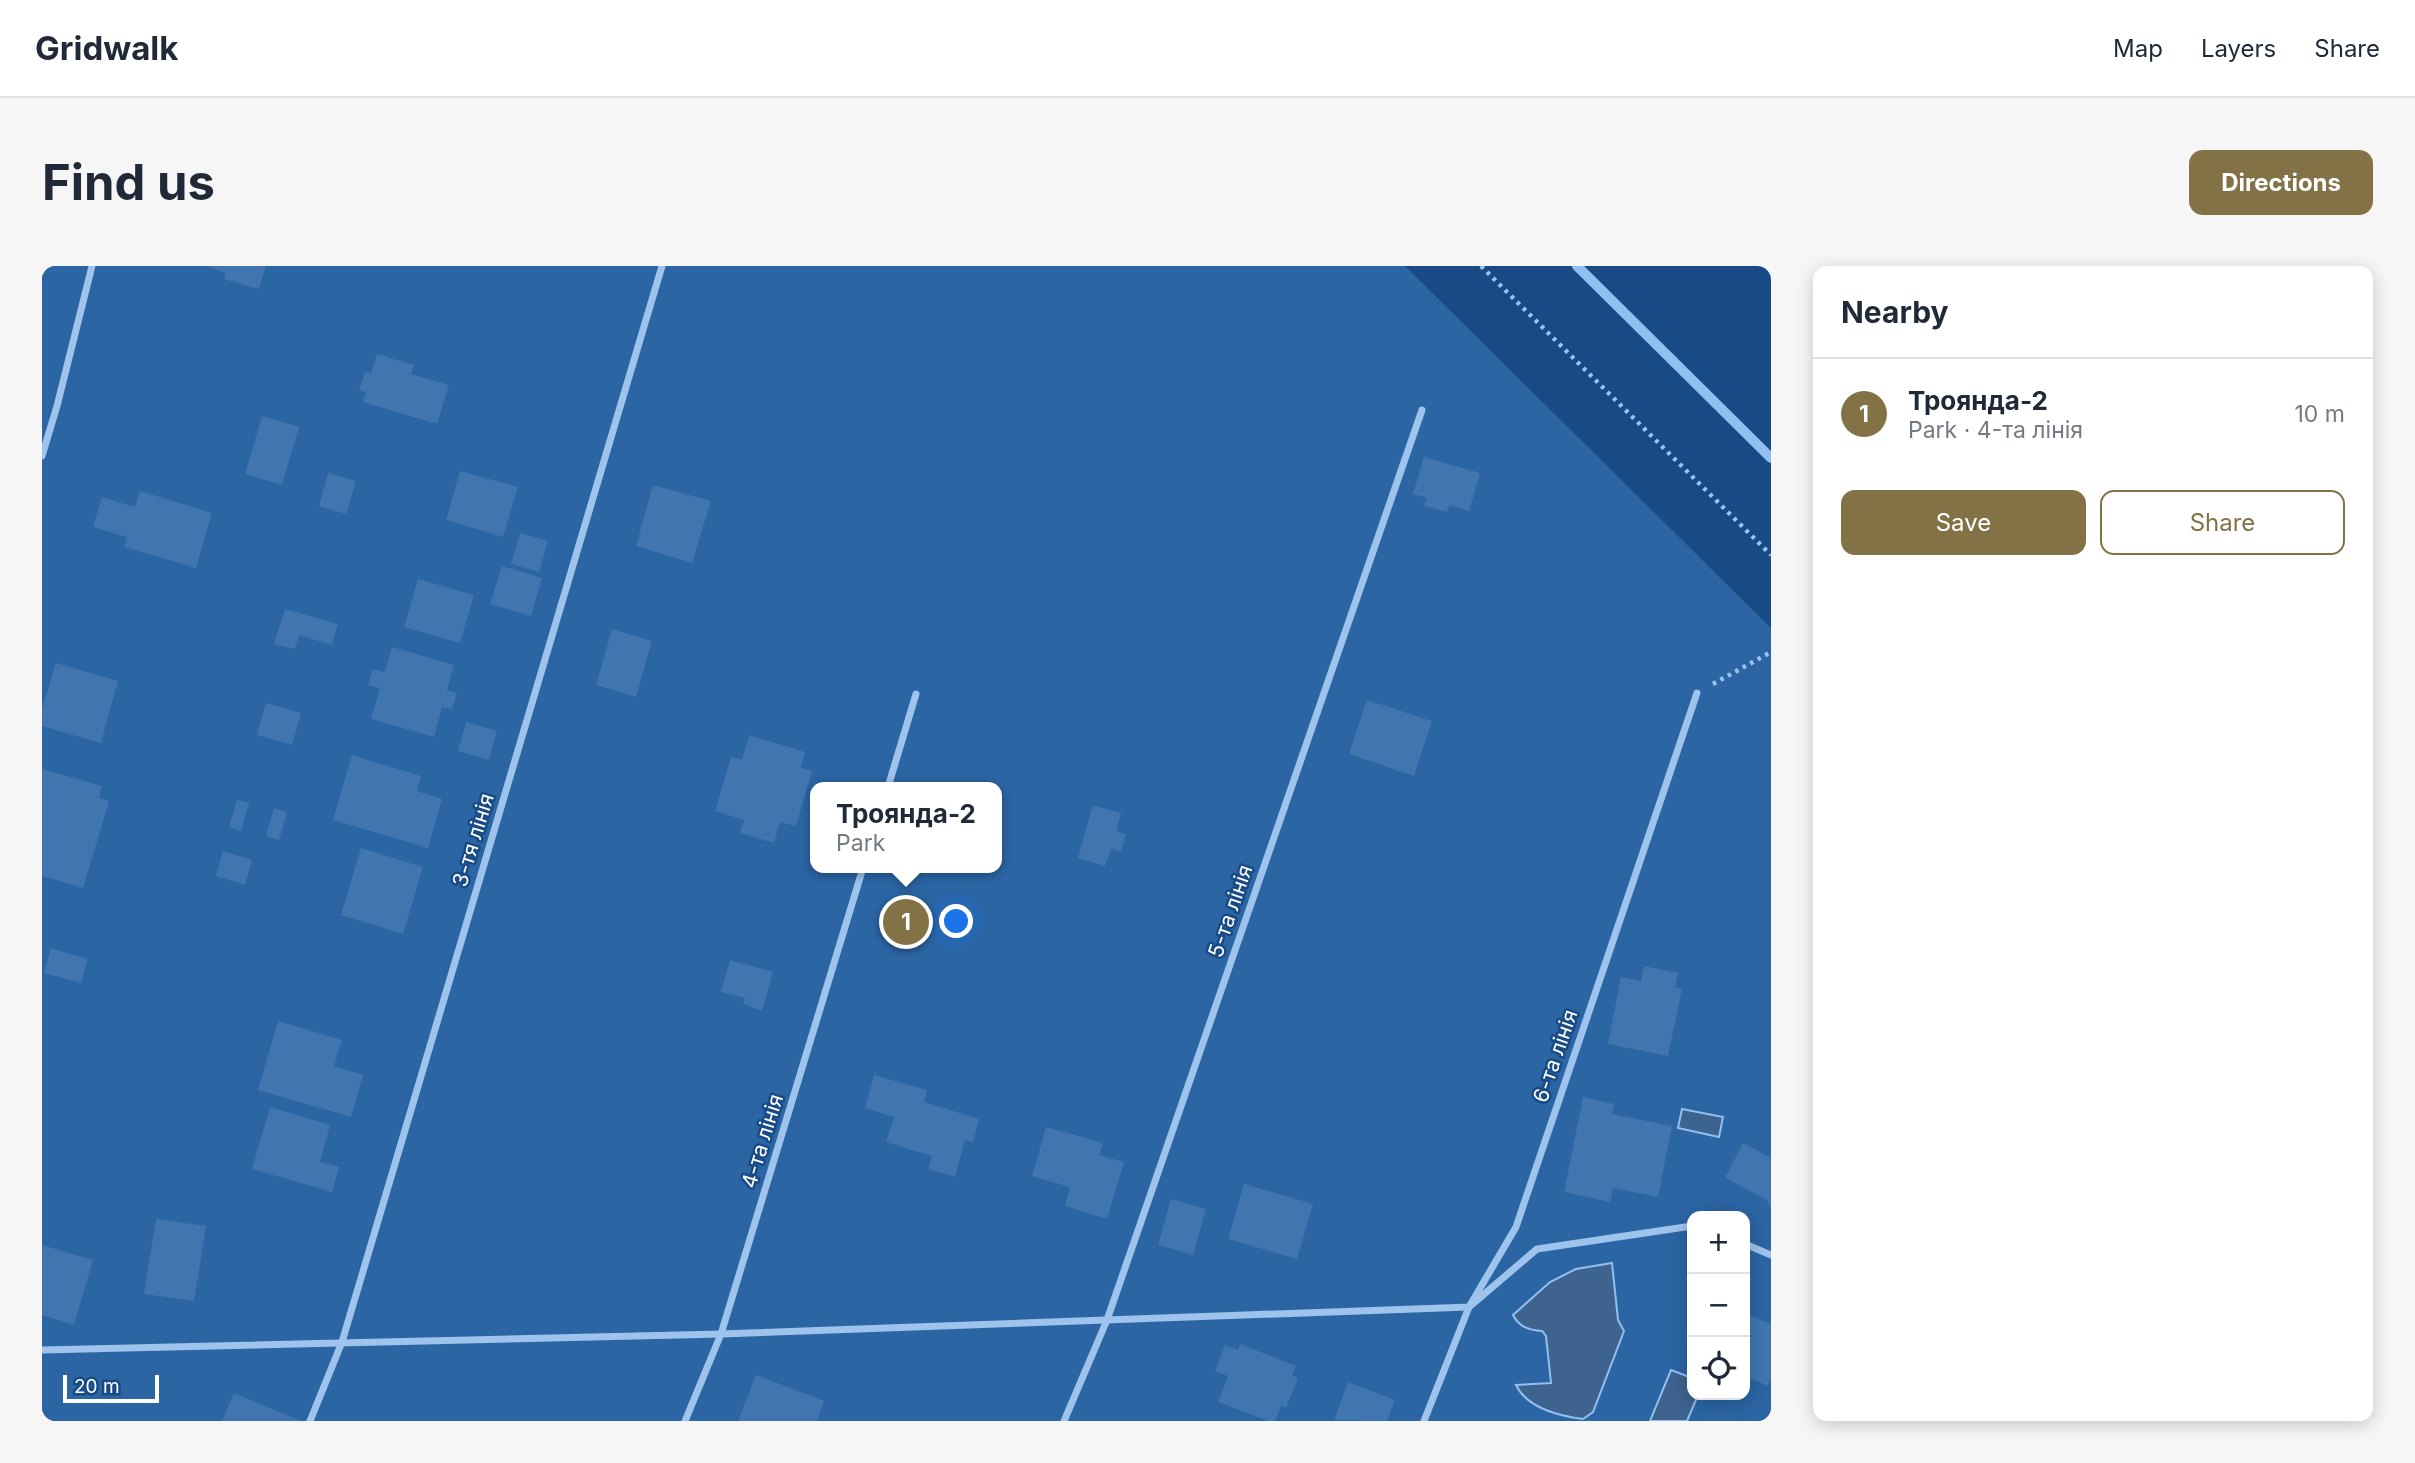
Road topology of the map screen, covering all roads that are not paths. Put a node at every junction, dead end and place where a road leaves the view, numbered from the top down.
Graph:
1 (92, 266) edge
2 (662, 266) edge
3 (1422, 410) dead end
4 (42, 456) edge
5 (1698, 693) road end
6 (916, 694) dead end
7 (890, 782) edge
8 (861, 873) edge
9 (1687, 1227) edge
10 (1750, 1246) edge
11 (1771, 1255) edge
12 (1469, 1307) junction
13 (1107, 1320) junction
14 (721, 1334) junction
15 (342, 1342) junction
16 (42, 1350) edge
17 (310, 1421) edge
18 (685, 1421) edge
19 (1063, 1421) edge
20 (1424, 1421) edge

1 - 4 street
2 - 15 street, 3-тя лінія
3 - 13 street, 5-та лінія
5 - 12 street, 6-та лінія
6 - 7 street
8 - 14 street, 4-та лінія
9 - 12 street
10 - 11 street
12 - 13 street
12 - 20 street, 6-та лінія
13 - 14 street
13 - 19 street, 5-та лінія
14 - 15 street
14 - 18 street, 4-та лінія
15 - 16 street
15 - 17 street, 3-тя лінія

